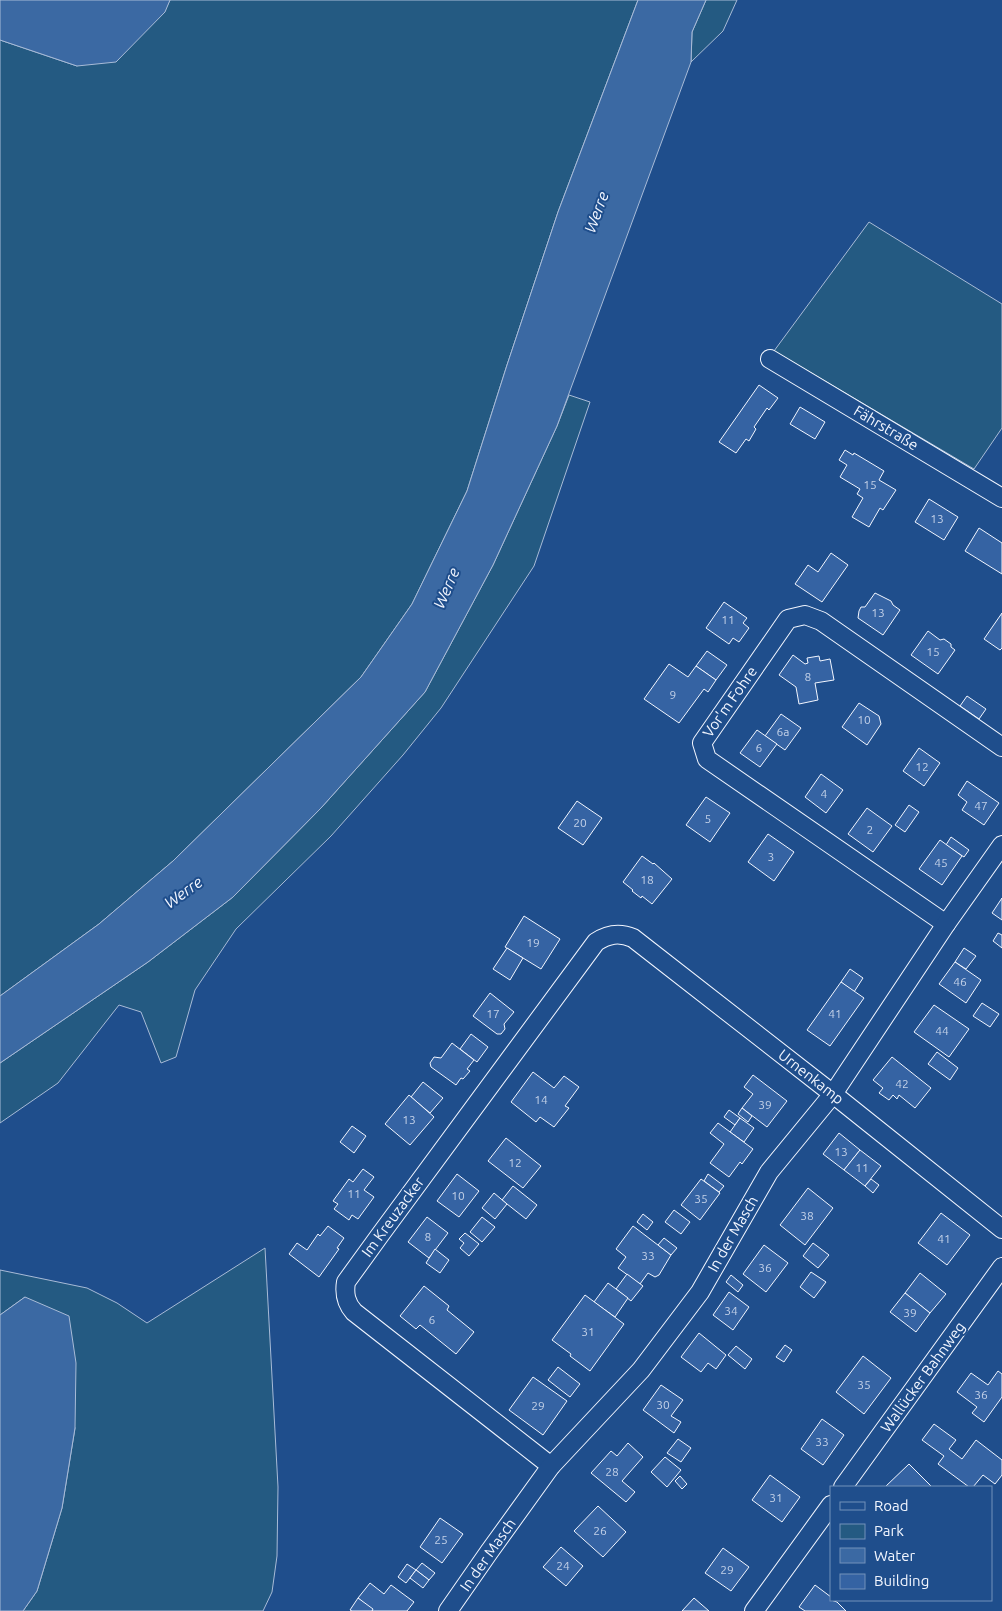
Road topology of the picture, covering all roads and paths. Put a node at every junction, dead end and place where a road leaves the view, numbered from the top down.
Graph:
1 (770, 359) dead end
2 (1002, 498) edge
3 (1002, 747) edge
4 (1002, 845) edge
5 (946, 924) junction
6 (615, 934) joint
7 (833, 1094) junction
8 (1002, 1229) edge
9 (1002, 1267) edge
10 (552, 1466) junction
11 (844, 1486) edge
12 (830, 1506) edge
13 (448, 1611) edge
14 (754, 1611) edge

1 - 2 street, Fährstraße
3 - 5 street, Vor'm Fohre
4 - 5 street, In der Masch
5 - 7 street, In der Masch
6 - 7 street, Urnenkamp
6 - 10 street, Im Kreuzacker
7 - 8 street, Urnenkamp
7 - 10 street, In der Masch
9 - 11 street, Wallücker Bahnweg
10 - 13 street, In der Masch
12 - 14 street

